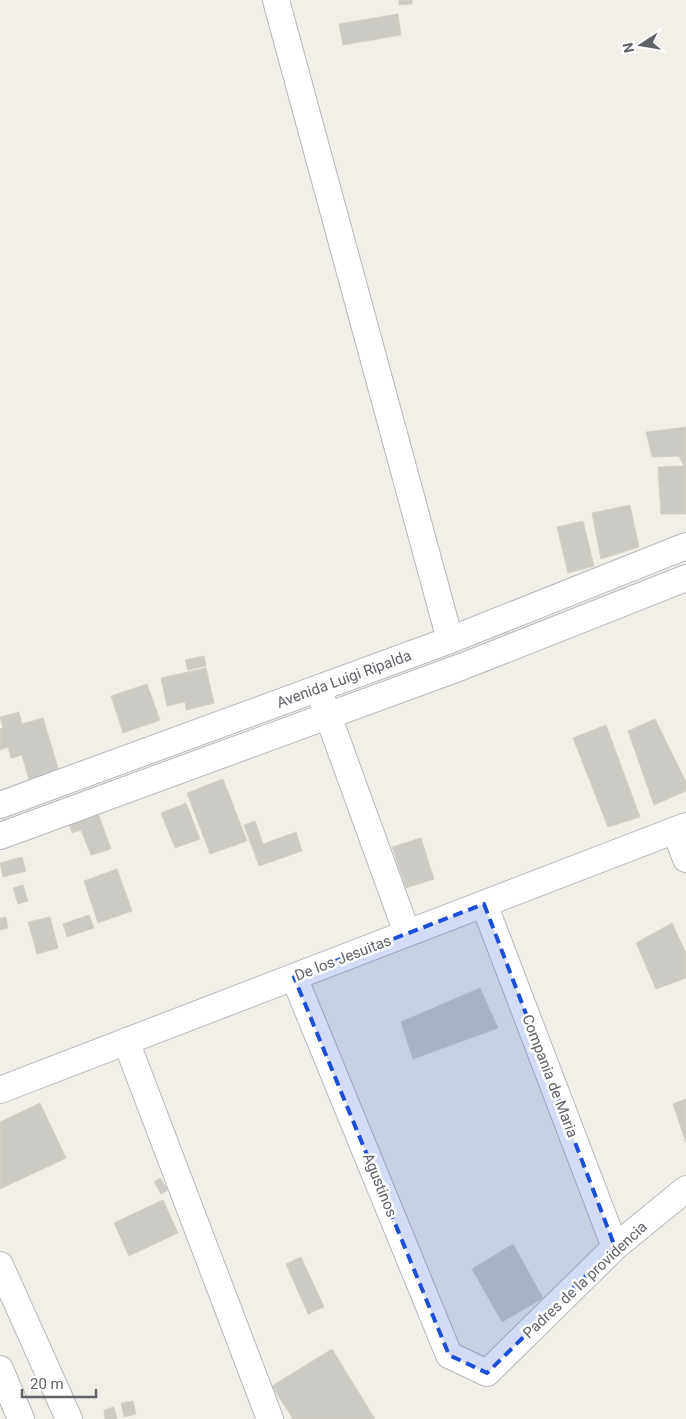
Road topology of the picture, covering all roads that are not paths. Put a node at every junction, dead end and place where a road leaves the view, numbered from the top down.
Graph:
1 (276, 0) edge
2 (686, 546) edge
3 (686, 578) edge
4 (450, 640) junction
5 (319, 688) junction
6 (328, 715) junction
7 (0, 805) edge
8 (680, 828) edge
9 (1, 833) edge
10 (686, 859) edge
11 (484, 904) junction
12 (407, 933) junction
13 (294, 977) junction
14 (126, 1041) junction
15 (0, 1090) edge
16 (686, 1189) edge
17 (615, 1248) junction
18 (0, 1265) edge
19 (0, 1369) edge
20 (487, 1373) joint
21 (21, 1419) edge
22 (69, 1419) edge
23 (270, 1419) edge

1 - 4 street
2 - 4 street, Avenida Luigi Ripalda
3 - 6 street, Avenida Luigi Ripalda
4 - 5 street, Avenida Luigi Ripalda
5 - 6 street
5 - 7 street, Avenida Luigi Ripalda
6 - 9 street, Avenida Luigi Ripalda
6 - 12 street
8 - 10 street
8 - 11 street, De los Jesuitas
11 - 12 street, De los Jesuitas
11 - 17 street, Compania de Maria
12 - 13 street, De los Jesuitas
13 - 14 street, De los Jesuitas
13 - 20 street, Agustinos
14 - 15 street, De los Jesuitas
14 - 23 street
16 - 17 street, Padres de la providencia
17 - 20 street, Padres de la providencia
18 - 22 street
19 - 21 street

